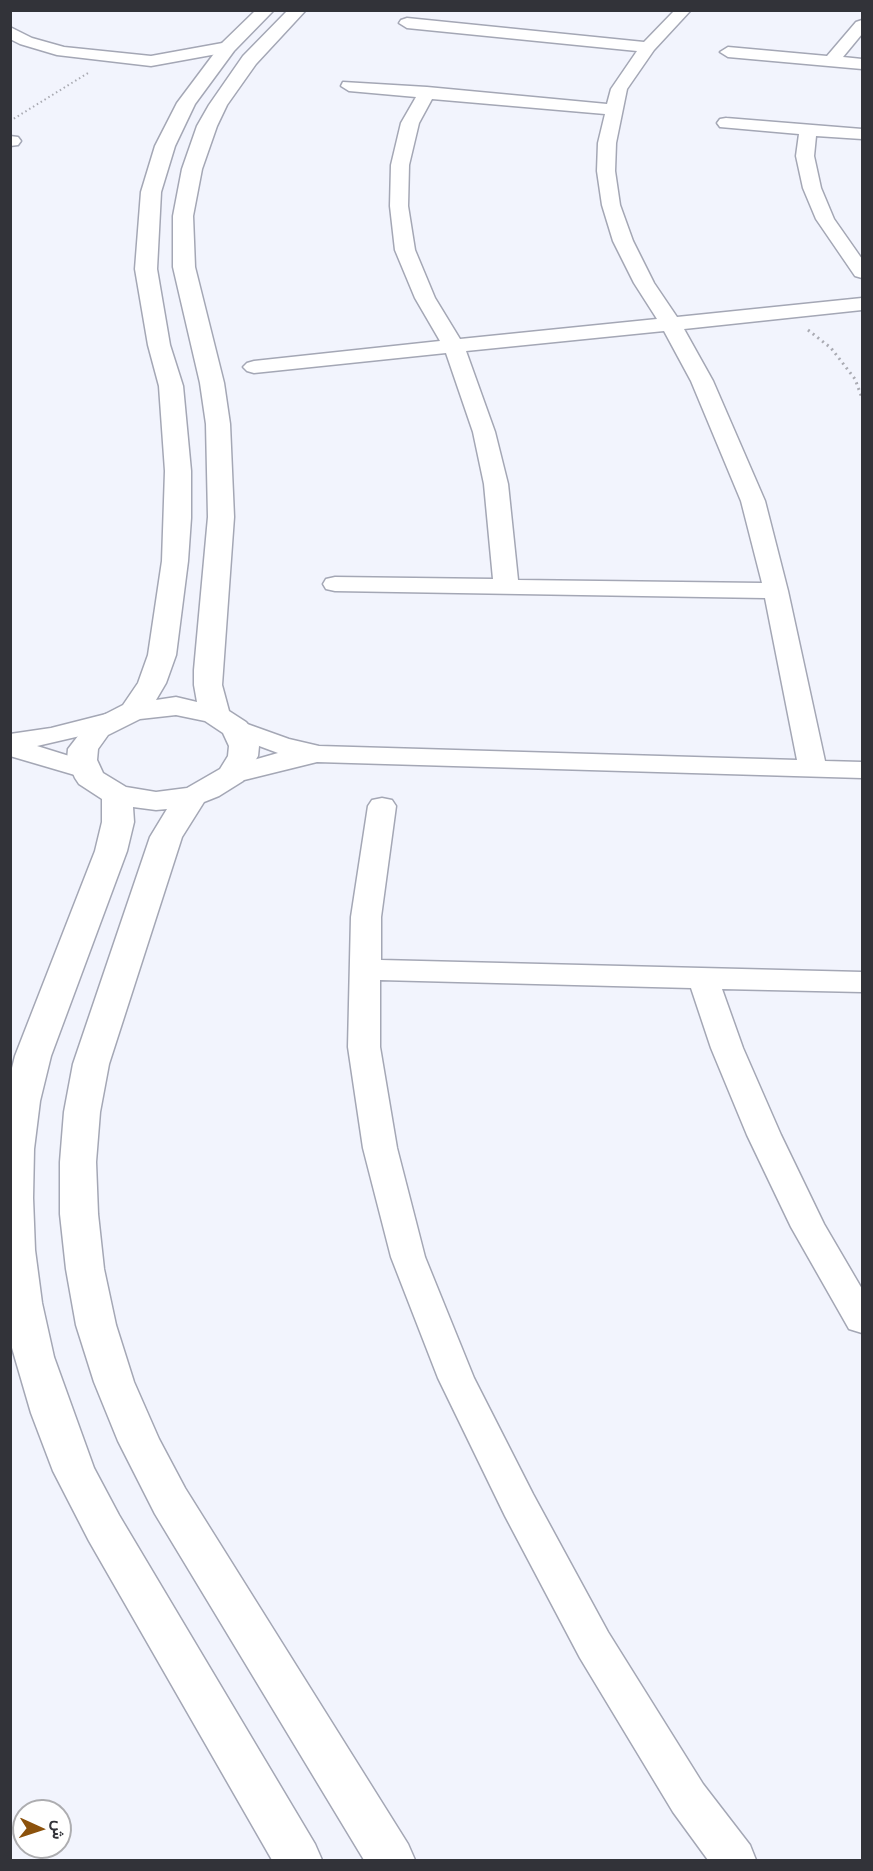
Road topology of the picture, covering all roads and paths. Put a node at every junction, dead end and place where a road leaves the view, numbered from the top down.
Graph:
1 (266, 10) edge
2 (298, 10) edge
3 (684, 10) edge
4 (487, 17) dead end
5 (407, 23) dead end
6 (862, 26) edge
7 (475, 29) junction
8 (10, 32) edge
9 (228, 47) junction
10 (648, 47) junction
11 (728, 52) dead end
12 (115, 58) junction
13 (151, 61) junction
14 (831, 61) junction
15 (862, 64) edge
16 (188, 76) junction
17 (349, 86) dead end
18 (427, 92) junction
19 (613, 110) junction
20 (10, 121) edge
21 (726, 123) dead end
22 (807, 130) junction
23 (862, 135) edge
24 (862, 272) edge
25 (862, 304) edge
26 (778, 313) junction
27 (671, 324) junction
28 (454, 347) junction
29 (254, 367) dead end
30 (862, 398) edge
31 (335, 584) dead end
32 (506, 586) junction
33 (776, 591) junction
34 (122, 716) junction
35 (225, 721) junction
36 (10, 742) edge
37 (10, 748) edge
38 (319, 754) junction
39 (813, 769) junction
40 (85, 770) junction
41 (862, 770) edge
42 (232, 775) junction
43 (117, 795) junction
44 (193, 796) junction
45 (382, 806) dead end
46 (365, 970) junction
47 (704, 980) junction
48 (862, 982) edge
49 (862, 1319) edge
50 (297, 1860) edge
51 (391, 1860) edge
52 (734, 1860) edge

1 - 9 street
2 - 35 street
3 - 10 street
4 - 7 street
5 - 7 street
6 - 14 street
7 - 10 street
8 - 12 street
9 - 13 street
9 - 16 street
10 - 19 street
11 - 14 street
12 - 13 street
12 - 20 path
13 - 16 street
14 - 15 street
16 - 34 street
17 - 18 street
18 - 19 street
18 - 28 street
19 - 27 street
21 - 22 street
22 - 23 street
22 - 24 street
25 - 26 street
26 - 27 street
26 - 30 path
27 - 28 street
27 - 33 street
28 - 29 street
28 - 32 street
31 - 32 street
32 - 33 street
33 - 39 street
34 - 35 street
34 - 36 street
34 - 40 street
35 - 38 street
35 - 42 street
37 - 40 street
38 - 39 street
38 - 42 street
39 - 41 street
40 - 43 street
42 - 44 street
43 - 44 street
43 - 50 street
44 - 51 street
45 - 46 street
46 - 47 street
46 - 52 street
47 - 48 street
47 - 49 street

